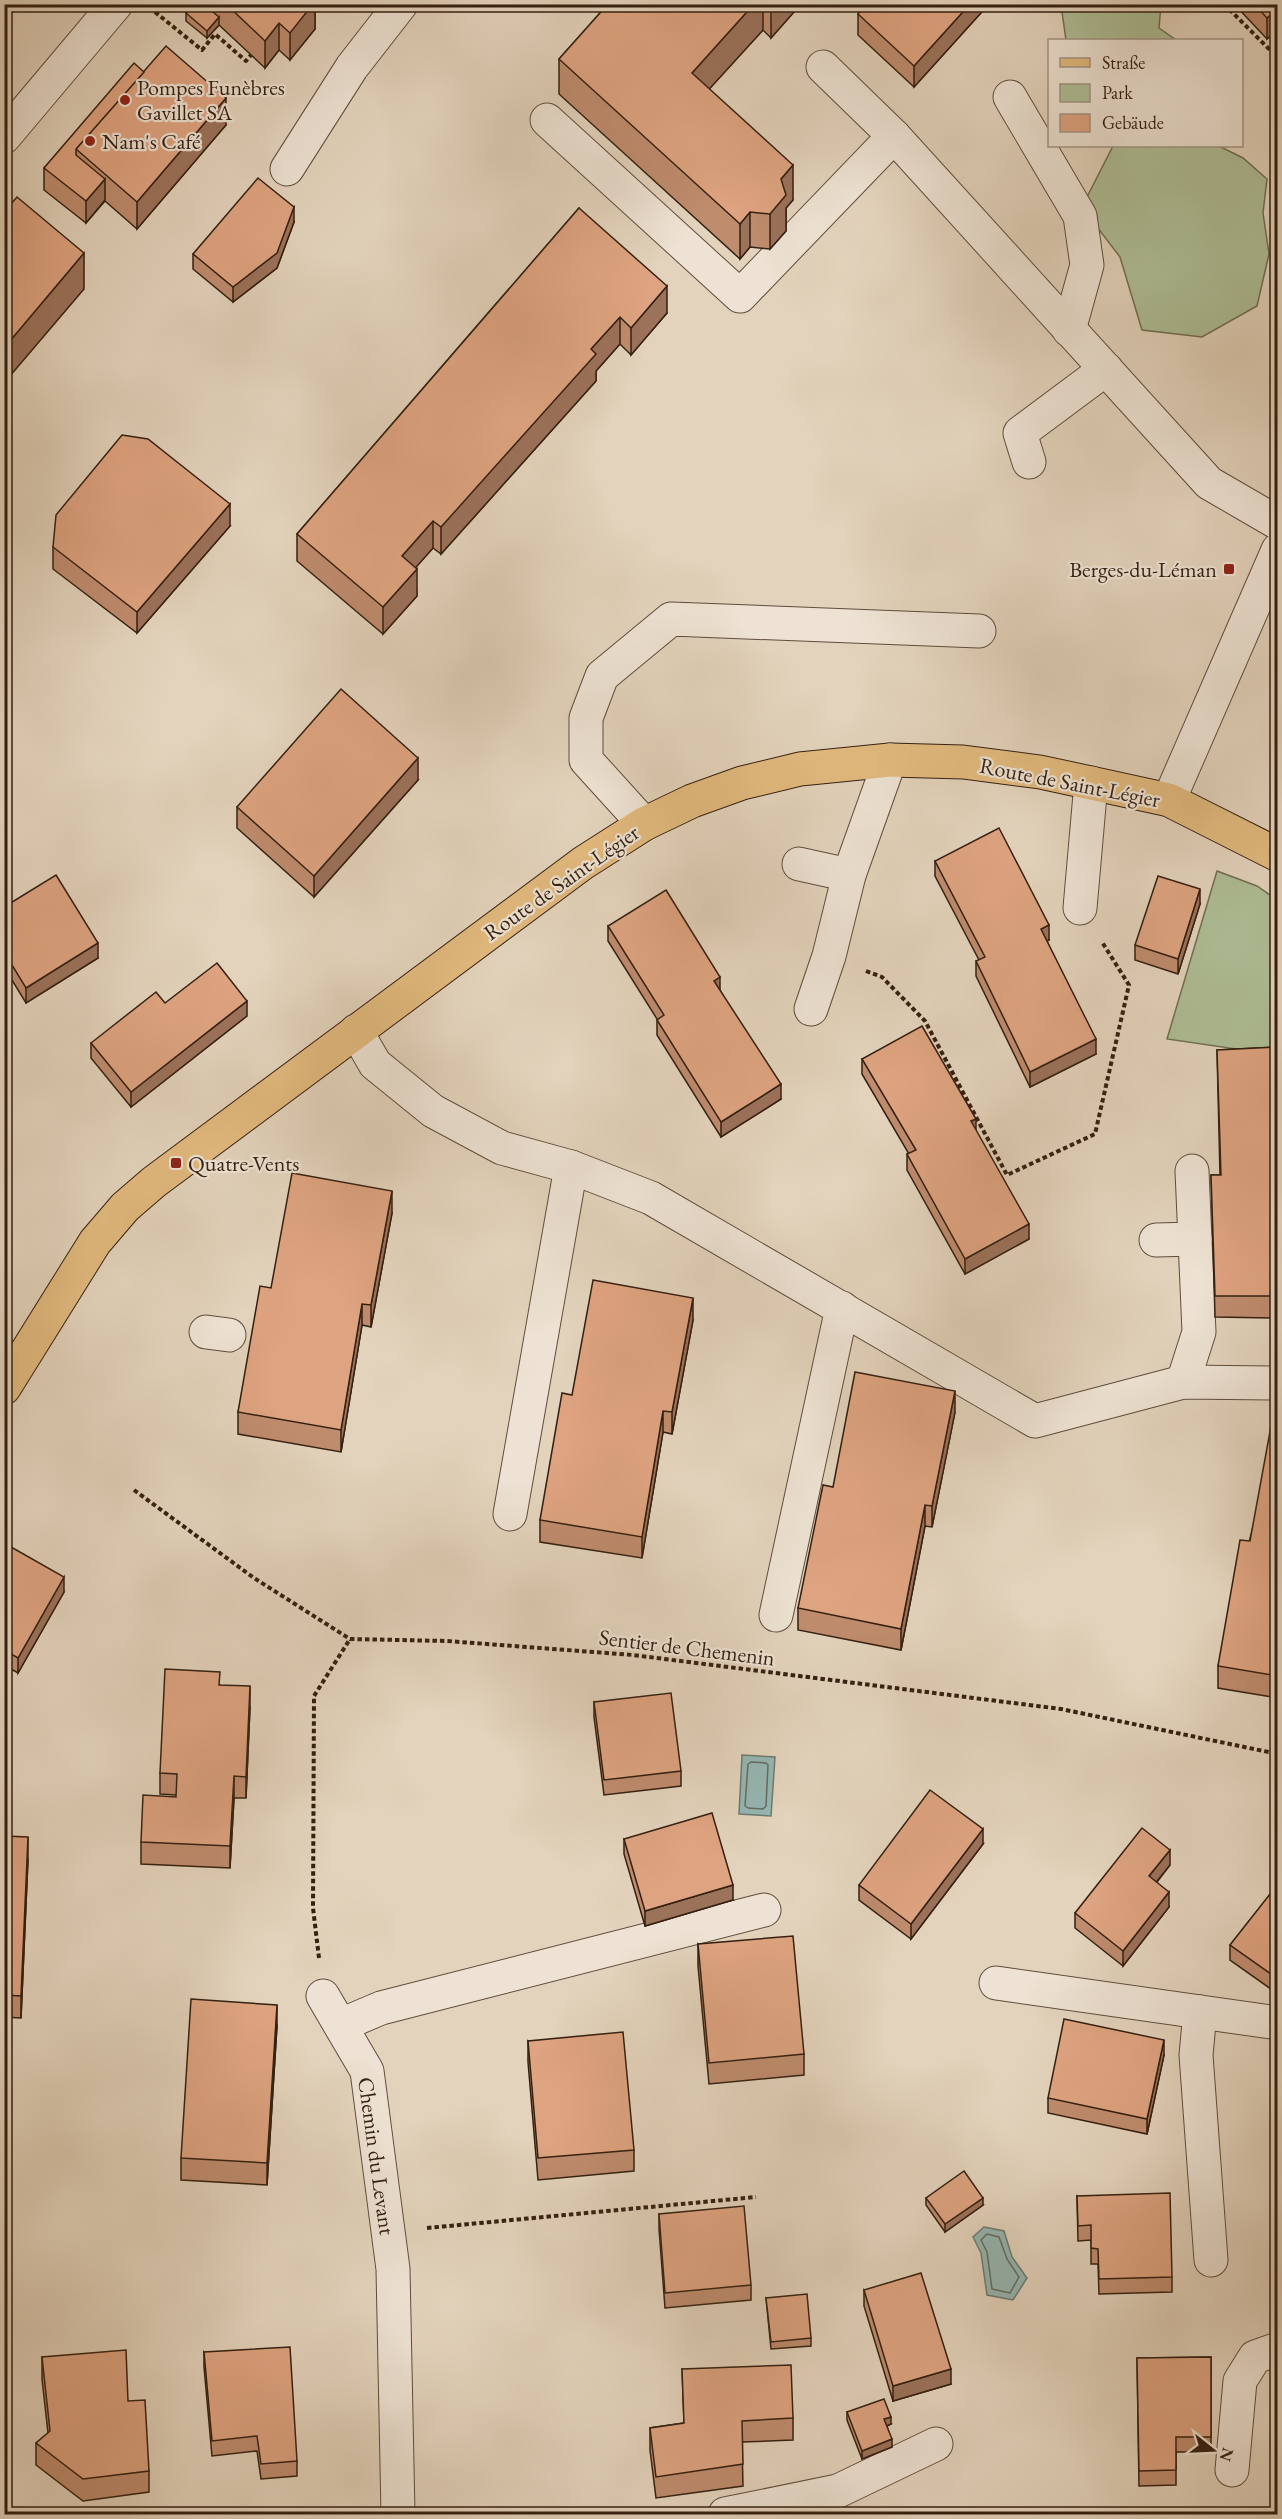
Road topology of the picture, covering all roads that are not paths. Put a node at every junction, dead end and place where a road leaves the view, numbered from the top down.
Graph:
1 (116, 4) edge
2 (401, 4) edge
3 (824, 67) dead end
4 (1010, 97) dead end
5 (547, 120) dead end
6 (5, 136) edge
7 (894, 136) junction
8 (287, 169) dead end
9 (1069, 330) junction
10 (1106, 369) junction
11 (1029, 462) dead end
12 (1278, 523) edge
13 (1278, 550) edge
14 (979, 631) dead end
15 (890, 760) junction
16 (1090, 783) junction
17 (1169, 800) junction
18 (644, 824) junction
19 (1278, 855) edge
20 (799, 864) dead end
21 (849, 875) junction
22 (1080, 908) road end
23 (812, 1009) dead end
24 (356, 1030) junction
25 (571, 1167) junction
26 (1192, 1172) dead end
27 (1195, 1239) junction
28 (1156, 1240) dead end
29 (842, 1308) junction
30 (1183, 1382) junction
31 (1278, 1383) edge
32 (4, 1388) edge
33 (510, 1514) dead end
34 (776, 1616) dead end
35 (764, 1910) dead end
36 (996, 1983) dead end
37 (323, 1996) road end
38 (1200, 2012) junction
39 (1278, 2023) edge
40 (341, 2025) junction
41 (1211, 2260) dead end
42 (1278, 2349) edge
43 (936, 2444) dead end
44 (1232, 2470) dead end
45 (398, 2514) edge
46 (725, 2514) edge

1 - 6 street
2 - 8 street
3 - 7 street
4 - 9 street
5 - 7 street
7 - 9 street
9 - 10 street
10 - 11 street
10 - 12 street
13 - 17 street
14 - 18 street
15 - 16 main road, Route de Saint-Légier
15 - 18 main road, Route de Saint-Légier
15 - 21 street
16 - 17 main road, Route de Saint-Légier
16 - 22 street
17 - 19 main road, Route de Saint-Légier
18 - 24 main road, Route de Saint-Légier
20 - 21 street
21 - 23 street
24 - 25 street
24 - 32 main road, Route de Saint-Légier
25 - 29 street
25 - 33 street
26 - 27 street
27 - 28 street
27 - 30 street
29 - 30 street
29 - 34 street
30 - 31 street
35 - 40 street
36 - 38 street
37 - 40 street, Chemin du Levant
38 - 39 street
38 - 41 street
40 - 45 street, Chemin du Levant
42 - 44 street
43 - 46 street

